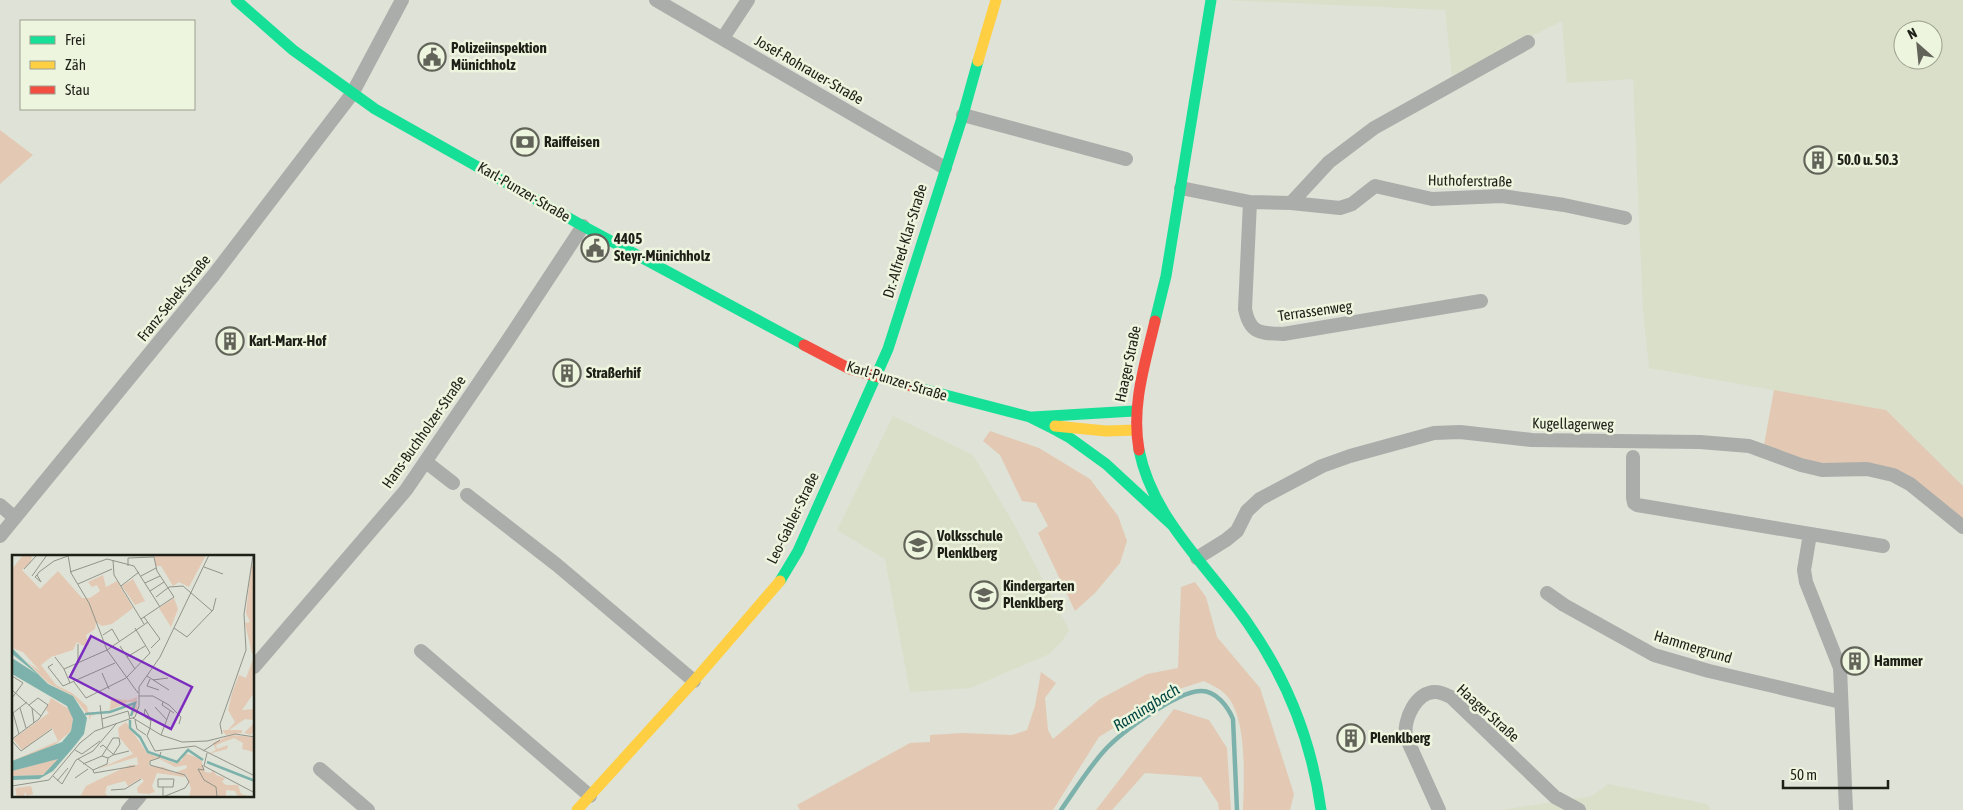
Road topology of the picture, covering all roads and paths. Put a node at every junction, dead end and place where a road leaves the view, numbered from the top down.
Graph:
1 (236, 0) edge
2 (402, 0) edge
3 (656, 0) edge
4 (748, 0) edge
5 (996, 0) edge
6 (1211, 0) edge
7 (723, 38) junction
8 (1528, 42) dead end
9 (352, 94) junction
10 (963, 115) junction
11 (1126, 159) dead end
12 (945, 168) junction
13 (1181, 188) junction
14 (1250, 202) junction
15 (1291, 203) junction
16 (1625, 218) dead end
17 (583, 226) junction
18 (1480, 301) dead end
19 (877, 377) junction
20 (1134, 411) junction
21 (1030, 417) junction
22 (1052, 426) junction
23 (1136, 430) junction
24 (1633, 457) dead end
25 (426, 462) junction
26 (453, 483) dead end
27 (468, 495) dead end
28 (0, 505) edge
29 (15, 518) junction
30 (1172, 525) junction
31 (1963, 527) edge
32 (1810, 534) junction
33 (0, 536) edge
34 (1883, 546) dead end
35 (1197, 558) junction
36 (1547, 593) dead end
37 (421, 651) dead end
38 (255, 666) edge
39 (694, 681) junction
40 (1841, 702) junction
41 (320, 769) dead end
42 (590, 796) junction
43 (138, 798) edge
44 (128, 810) edge
45 (368, 810) edge
46 (577, 810) edge
47 (1321, 810) edge
48 (1439, 810) edge
49 (1579, 810) edge
50 (1846, 810) edge

1 - 9 street, Karl-Punzer-Straße
2 - 9 street, Franz-Sebek-Straße
3 - 7 street, Josef-Rohrauer-Straße
4 - 7 street
5 - 10 street, Dr.-Alfred-Klar-Straße
6 - 13 street, Haager Straße
7 - 12 street, Josef-Rohrauer-Straße
8 - 15 street
9 - 17 street, Karl-Punzer-Straße
9 - 29 street, Franz-Sebek-Straße
10 - 11 street
10 - 12 street, Dr.-Alfred-Klar-Straße
12 - 19 street, Dr.-Alfred-Klar-Straße
13 - 14 street, Huthoferstraße
13 - 20 street, Haager Straße
14 - 15 street, Huthoferstraße
14 - 18 street, Terrassenweg
15 - 16 street, Huthoferstraße
17 - 19 street, Karl-Punzer-Straße
17 - 25 street, Hans-Buchholzer-Straße
19 - 21 street, Karl-Punzer-Straße
19 - 39 street, Leo-Gabler-Straße
20 - 21 street, Karl-Punzer-Straße
20 - 23 street, Haager Straße
21 - 22 street, Karl-Punzer-Straße
22 - 23 street, Karl-Punzer-Straße
22 - 30 street, Karl-Punzer-Straße
23 - 30 street, Haager Straße
24 - 32 street
25 - 26 street
25 - 38 street, Hans-Buchholzer-Straße
27 - 39 street
28 - 29 street
29 - 33 street, Franz-Sebek-Straße
30 - 35 street, Haager Straße
31 - 35 street, Kugellagerweg
32 - 34 street
32 - 40 street
35 - 47 street, Haager Straße
36 - 40 street, Hammergrund
37 - 42 street
39 - 42 street, Leo-Gabler-Straße
40 - 50 street
41 - 45 street
42 - 46 street, Leo-Gabler-Straße
43 - 44 street
48 - 49 street, Haager Straße

